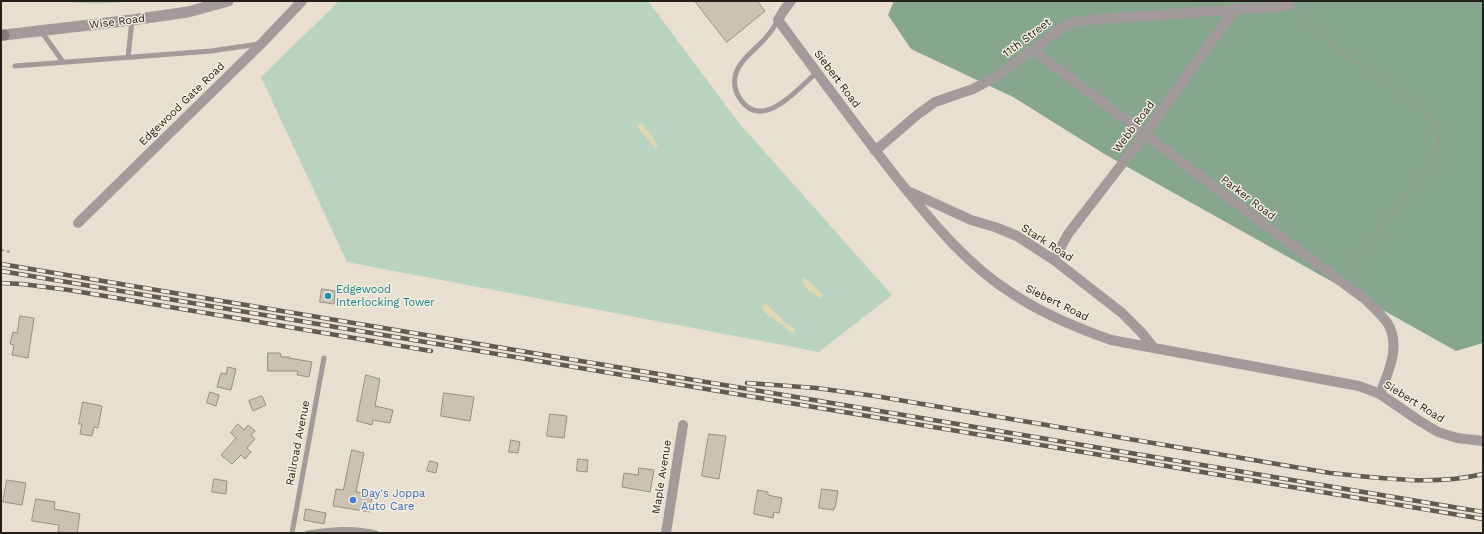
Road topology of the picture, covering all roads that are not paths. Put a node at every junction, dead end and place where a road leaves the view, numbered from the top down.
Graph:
1 (228, 1) edge
2 (302, 1) edge
3 (791, 1) edge
4 (1289, 3) edge
5 (1235, 9) junction
6 (132, 20) junction
7 (778, 20) junction
8 (41, 30) junction
9 (2, 35) edge
10 (262, 43) junction
11 (1033, 50) junction
12 (128, 57) junction
13 (63, 62) junction
14 (15, 66) dead end
15 (817, 72) junction
16 (1145, 134) junction
17 (875, 150) junction
18 (907, 190) junction
19 (78, 223) dead end
20 (1054, 260) junction
21 (1154, 348) junction
22 (324, 358) dead end
23 (1380, 394) junction
24 (683, 425) dead end
25 (1483, 441) edge
26 (292, 533) edge
27 (307, 533) edge
28 (376, 533) edge
29 (666, 533) edge

1 - 6 street, Wise Road
2 - 10 street, Edgewood Gate Road
3 - 7 street
4 - 5 street, 11th Street
5 - 11 street, 11th Street
5 - 16 street, Webb Road
6 - 8 street, Wise Road
6 - 12 lane
7 - 15 street, Siebert Road
7 - 15 lane
8 - 9 street, Wise Road
8 - 13 lane
10 - 12 lane
10 - 19 street, Edgewood Gate Road
11 - 16 street, Parker Road
11 - 17 street, 11th Street
12 - 13 lane
13 - 14 lane
15 - 17 street, Siebert Road
16 - 20 street, Webb Road
16 - 23 street, Parker Road
17 - 18 street, Siebert Road
18 - 20 street, Stark Road
18 - 21 street, Siebert Road
20 - 21 street, Stark Road
21 - 23 street, Siebert Road
22 - 26 lane, Railroad Avenue
23 - 25 street, Siebert Road
24 - 29 street, Maple Avenue
27 - 28 lane

